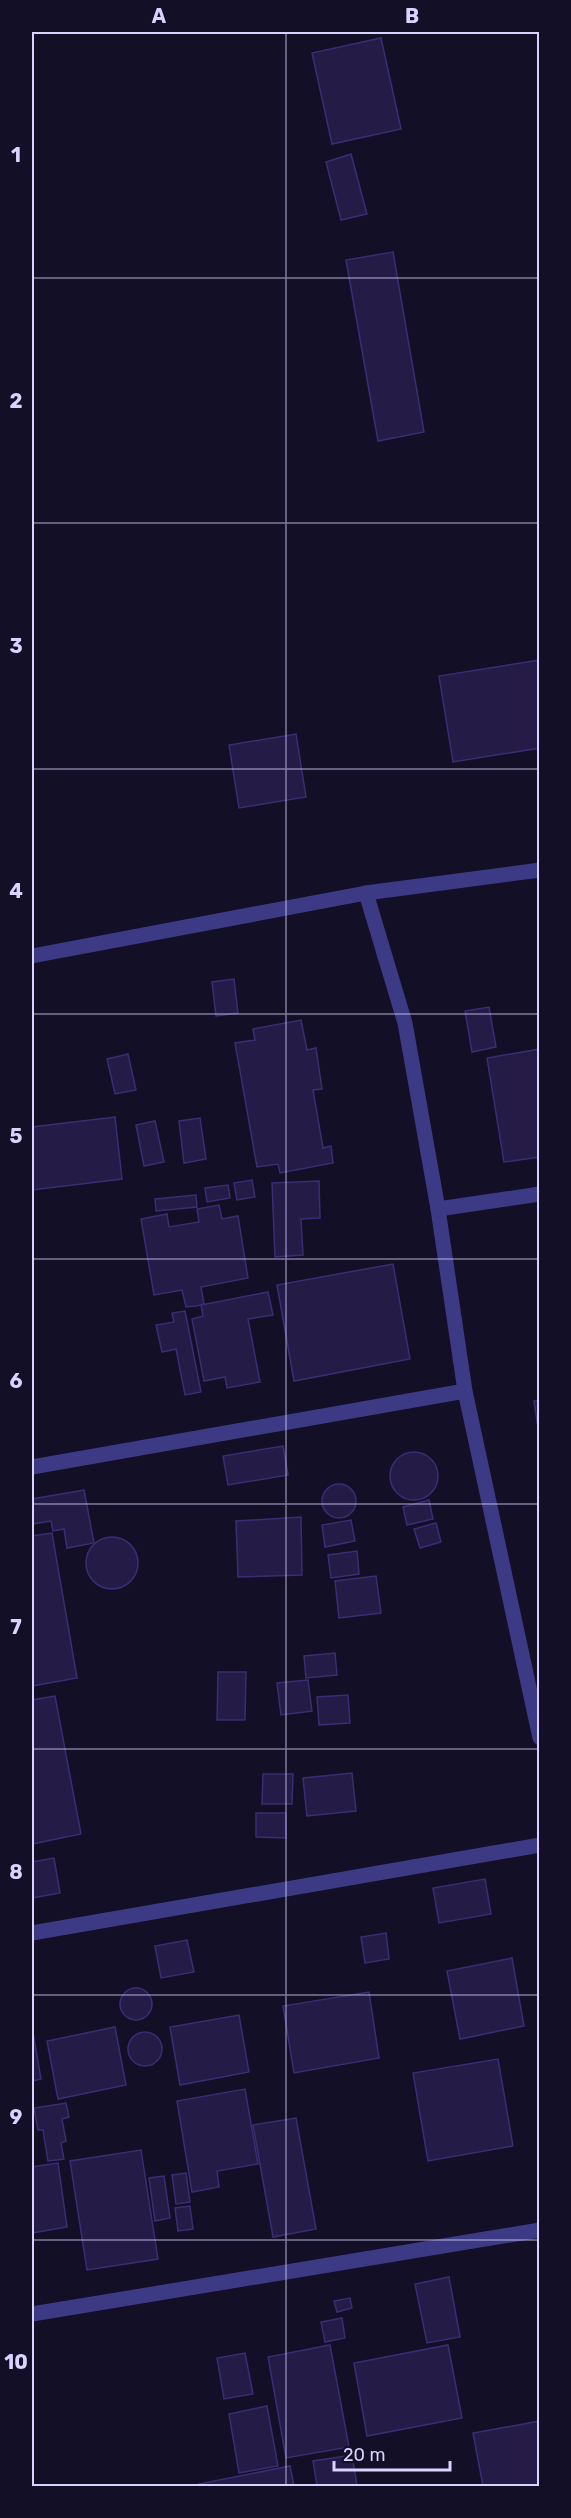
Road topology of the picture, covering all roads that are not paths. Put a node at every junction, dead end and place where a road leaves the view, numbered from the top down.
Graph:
1 (540, 870) edge
2 (366, 893) junction
3 (32, 956) edge
4 (540, 1194) edge
5 (438, 1209) junction
6 (465, 1391) junction
7 (32, 1467) edge
8 (540, 1738) edge
9 (540, 1845) edge
10 (32, 1933) edge
11 (540, 2230) edge
12 (32, 2314) edge

1 - 2 street
2 - 3 street
2 - 5 street
4 - 5 street
5 - 6 street
6 - 7 street
6 - 8 street
9 - 10 street
11 - 12 street

